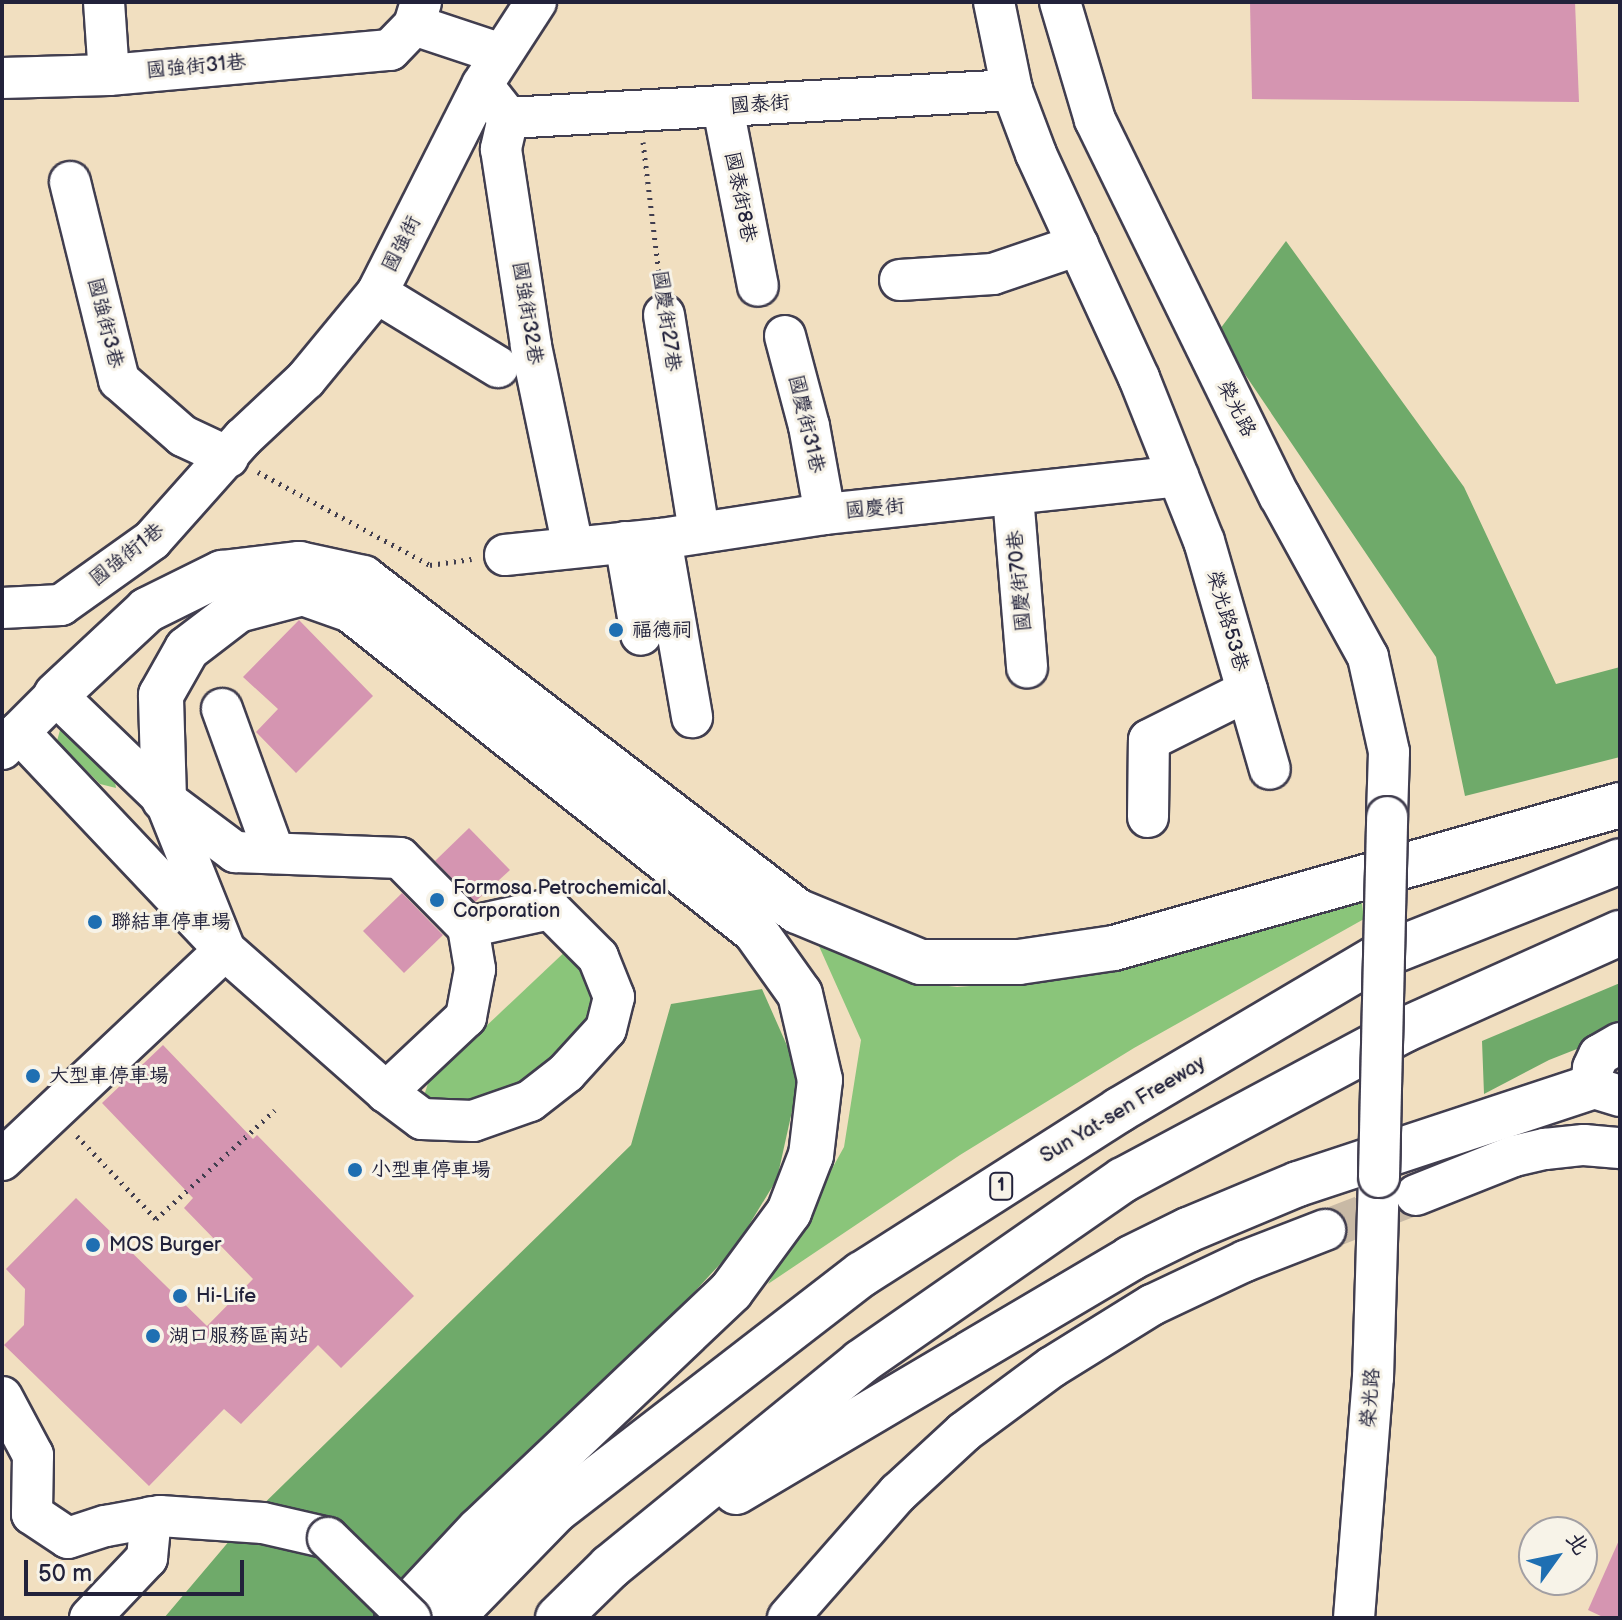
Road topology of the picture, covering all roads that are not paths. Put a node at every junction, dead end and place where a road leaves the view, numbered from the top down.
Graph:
1 (104, 2) edge
2 (536, 2) edge
3 (994, 2) edge
4 (1060, 2) edge
5 (408, 26) edge
6 (492, 70) junction
7 (109, 75) junction
8 (2, 78) edge
9 (1012, 90) junction
10 (723, 108) junction
11 (508, 118) junction
12 (70, 182) dead end
13 (1078, 245) junction
14 (900, 280) dead end
15 (758, 286) dead end
16 (377, 293) junction
17 (664, 315) road end
18 (785, 336) dead end
19 (498, 367) dead end
20 (228, 457) junction
21 (1178, 476) junction
22 (1013, 496) junction
23 (825, 514) junction
24 (699, 530) junction
25 (643, 540) junction
26 (573, 547) junction
27 (505, 555) road end
28 (2, 608) edge
29 (641, 635) dead end
30 (1027, 667) dead end
31 (1247, 691) junction
32 (56, 695) junction
33 (222, 709) dead end
34 (692, 717) dead end
35 (10, 740) edge
36 (1270, 769) dead end
37 (164, 799) junction
38 (1620, 805) edge
39 (1148, 817) dead end
40 (274, 853) junction
41 (1620, 861) edge
42 (468, 927) junction
43 (1620, 933) edge
44 (225, 950) junction
45 (1620, 1043) edge
46 (386, 1092) junction
47 (1606, 1092) edge
48 (1620, 1148) edge
49 (2, 1160) edge
50 (1416, 1195) tunnel mouth
51 (1325, 1230) tunnel mouth
52 (2, 1397) edge
53 (151, 1517) junction
54 (610, 1567) junction
55 (90, 1618) edge
56 (397, 1618) edge
57 (410, 1618) edge
58 (451, 1618) edge
59 (558, 1618) edge
60 (788, 1618) edge
61 (1354, 1618) edge

1 - 7 street
2 - 6 street, 國強街
3 - 9 street
4 - 61 street, 榮光路, bridge
5 - 6 street
5 - 7 street, 國強街31巷
6 - 11 street
6 - 16 street, 國強街
7 - 8 street, 國強街31巷
9 - 10 street, 國泰街
9 - 13 street
10 - 11 street, 國泰街
10 - 15 street, 國泰街8巷
11 - 26 street, 國強街32巷
12 - 20 street, 國強街3巷
13 - 14 street
13 - 21 street
16 - 19 street
16 - 20 street, 國強街
17 - 24 street, 國慶街27巷
18 - 23 street, 國慶街31巷
20 - 28 street, 國強街1巷
21 - 22 street, 國慶街
21 - 31 street, 榮光路53巷
22 - 23 street, 國慶街
22 - 30 street, 國慶街70巷
23 - 24 street, 國慶街
24 - 25 street, 國慶街
25 - 26 street, 國慶街
25 - 29 street
25 - 34 street
26 - 27 street, 國慶街
31 - 36 street, 榮光路53巷
31 - 39 street
32 - 35 street
32 - 37 street
32 - 38 highway
33 - 40 street
35 - 44 street
37 - 40 street
37 - 44 street
37 - 56 highway
40 - 42 street
41 - 58 highway, Sun Yat-sen Freeway / 1
42 - 46 street
42 - 46 street
43 - 54 highway
44 - 46 street
44 - 49 street
45 - 47 street
47 - 54 highway
48 - 50 street
51 - 60 street
52 - 53 street
53 - 55 street
53 - 57 street, bridge
54 - 59 highway

